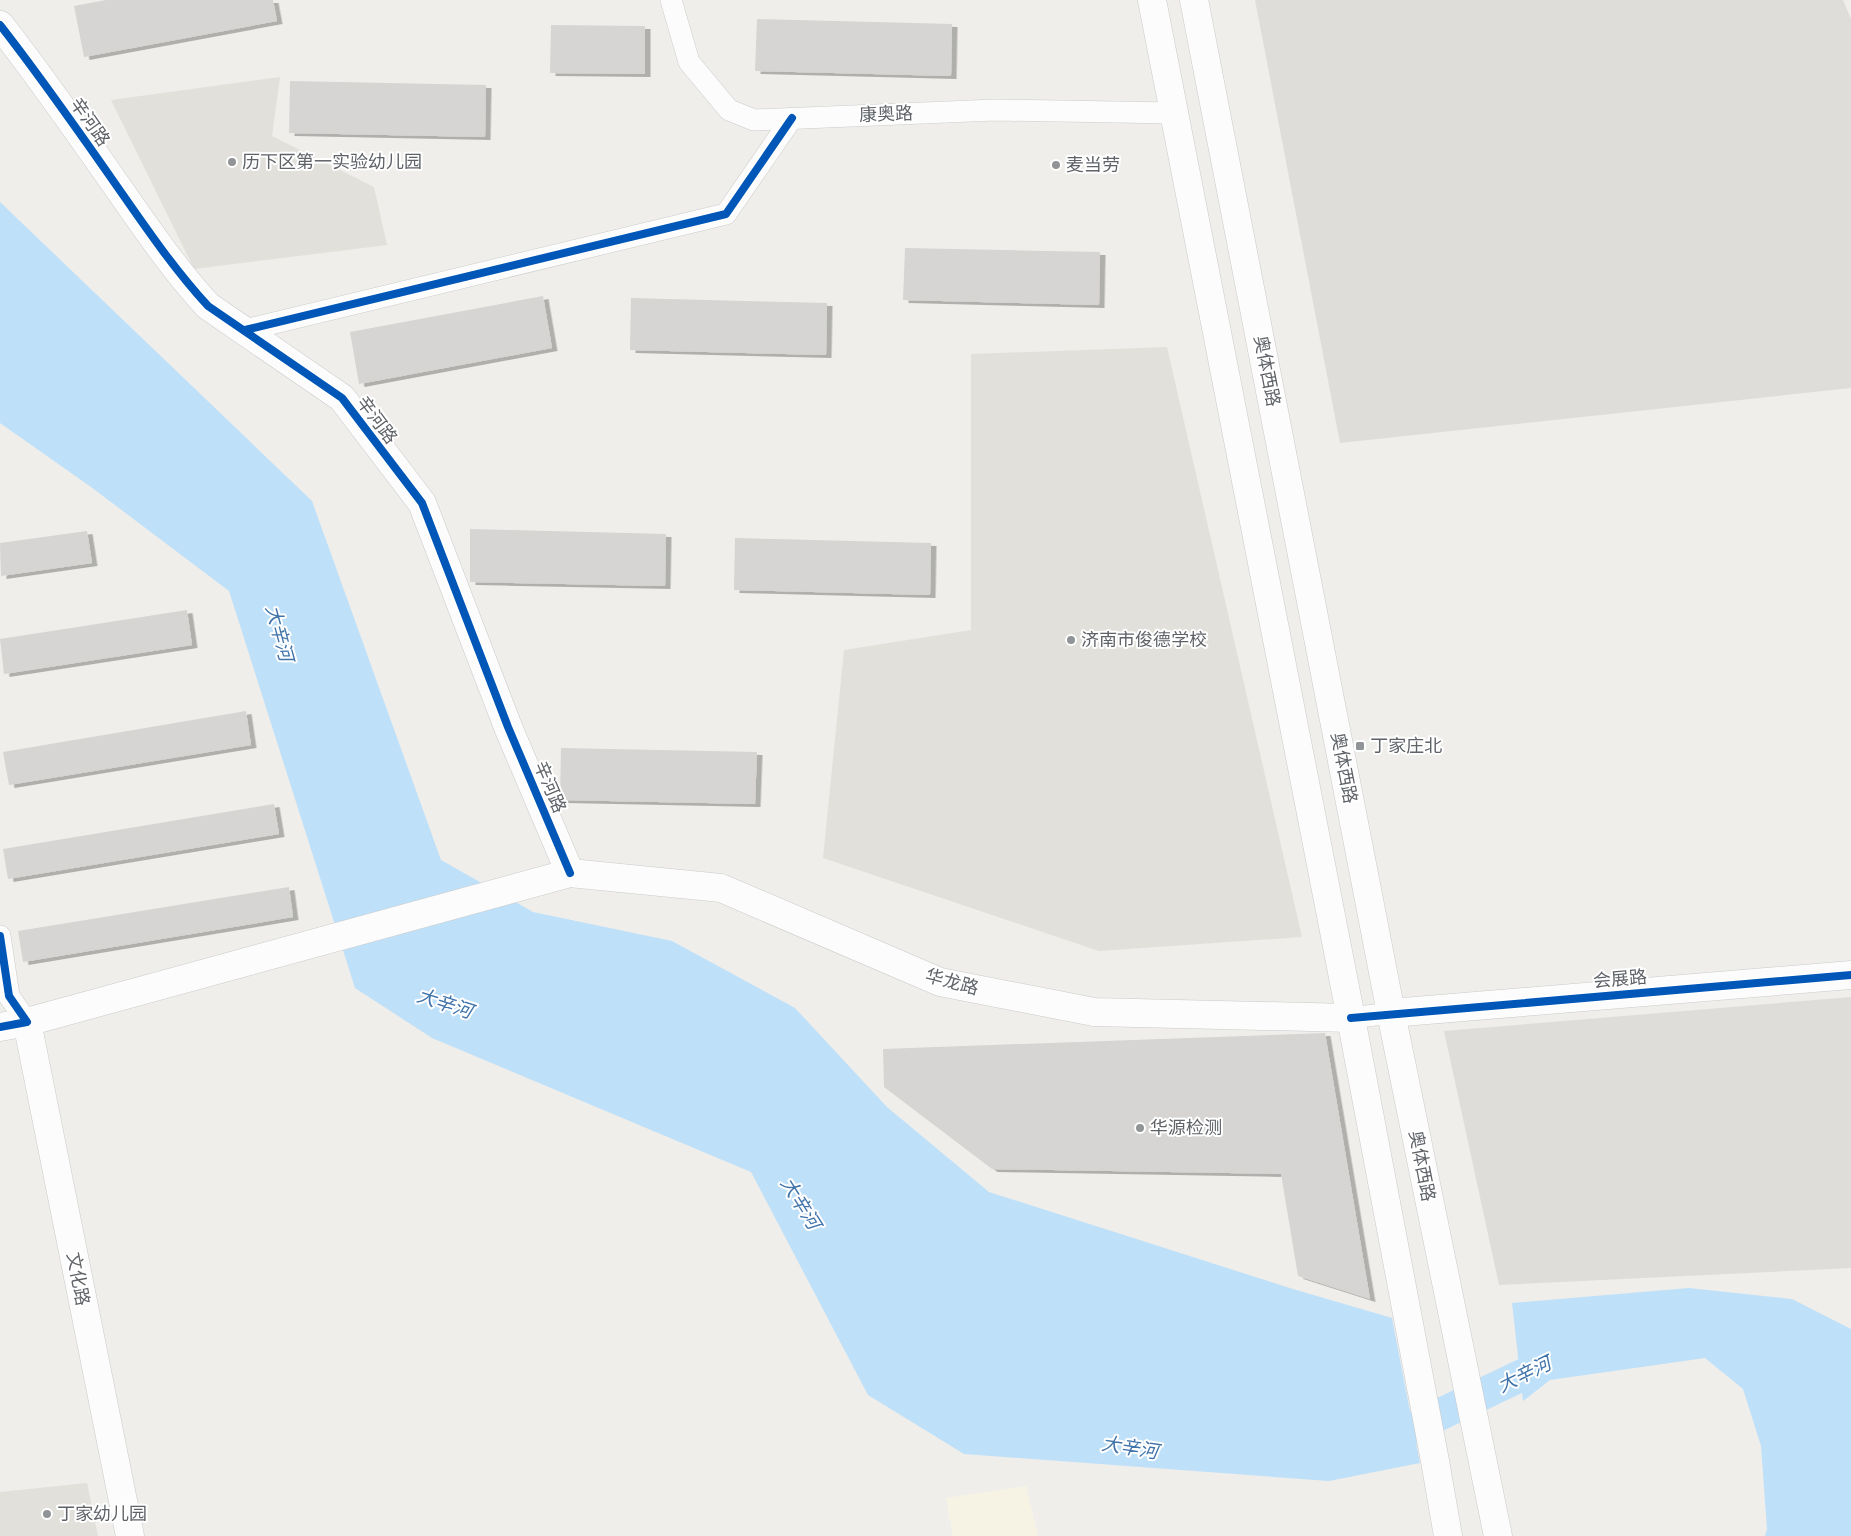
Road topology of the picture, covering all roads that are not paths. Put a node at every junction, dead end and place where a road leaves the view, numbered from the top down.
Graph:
1 (671, 0) edge
2 (1152, 0) edge
3 (1194, 0) edge
4 (0, 25) edge
5 (1173, 113) junction
6 (792, 118) junction
7 (245, 330) junction
8 (570, 873) junction
9 (0, 936) edge
10 (1851, 975) edge
11 (1391, 1013) junction
12 (1351, 1018) junction
13 (27, 1022) junction
14 (0, 1028) edge
15 (130, 1536) edge
16 (1448, 1536) edge
17 (1498, 1536) edge

1 - 6 street, 康奥路
2 - 5 main road
3 - 11 main road, 奥体西路
4 - 7 main road, 辛河路
5 - 6 street, 康奥路
5 - 12 main road
6 - 7 street
7 - 8 main road, 辛河路
8 - 12 main road, 华龙路
8 - 13 main road
9 - 13 street
10 - 11 main road, 会展路
11 - 12 street
11 - 17 main road, 奥体西路
12 - 16 main road
13 - 14 main road
13 - 15 main road, 文化路

